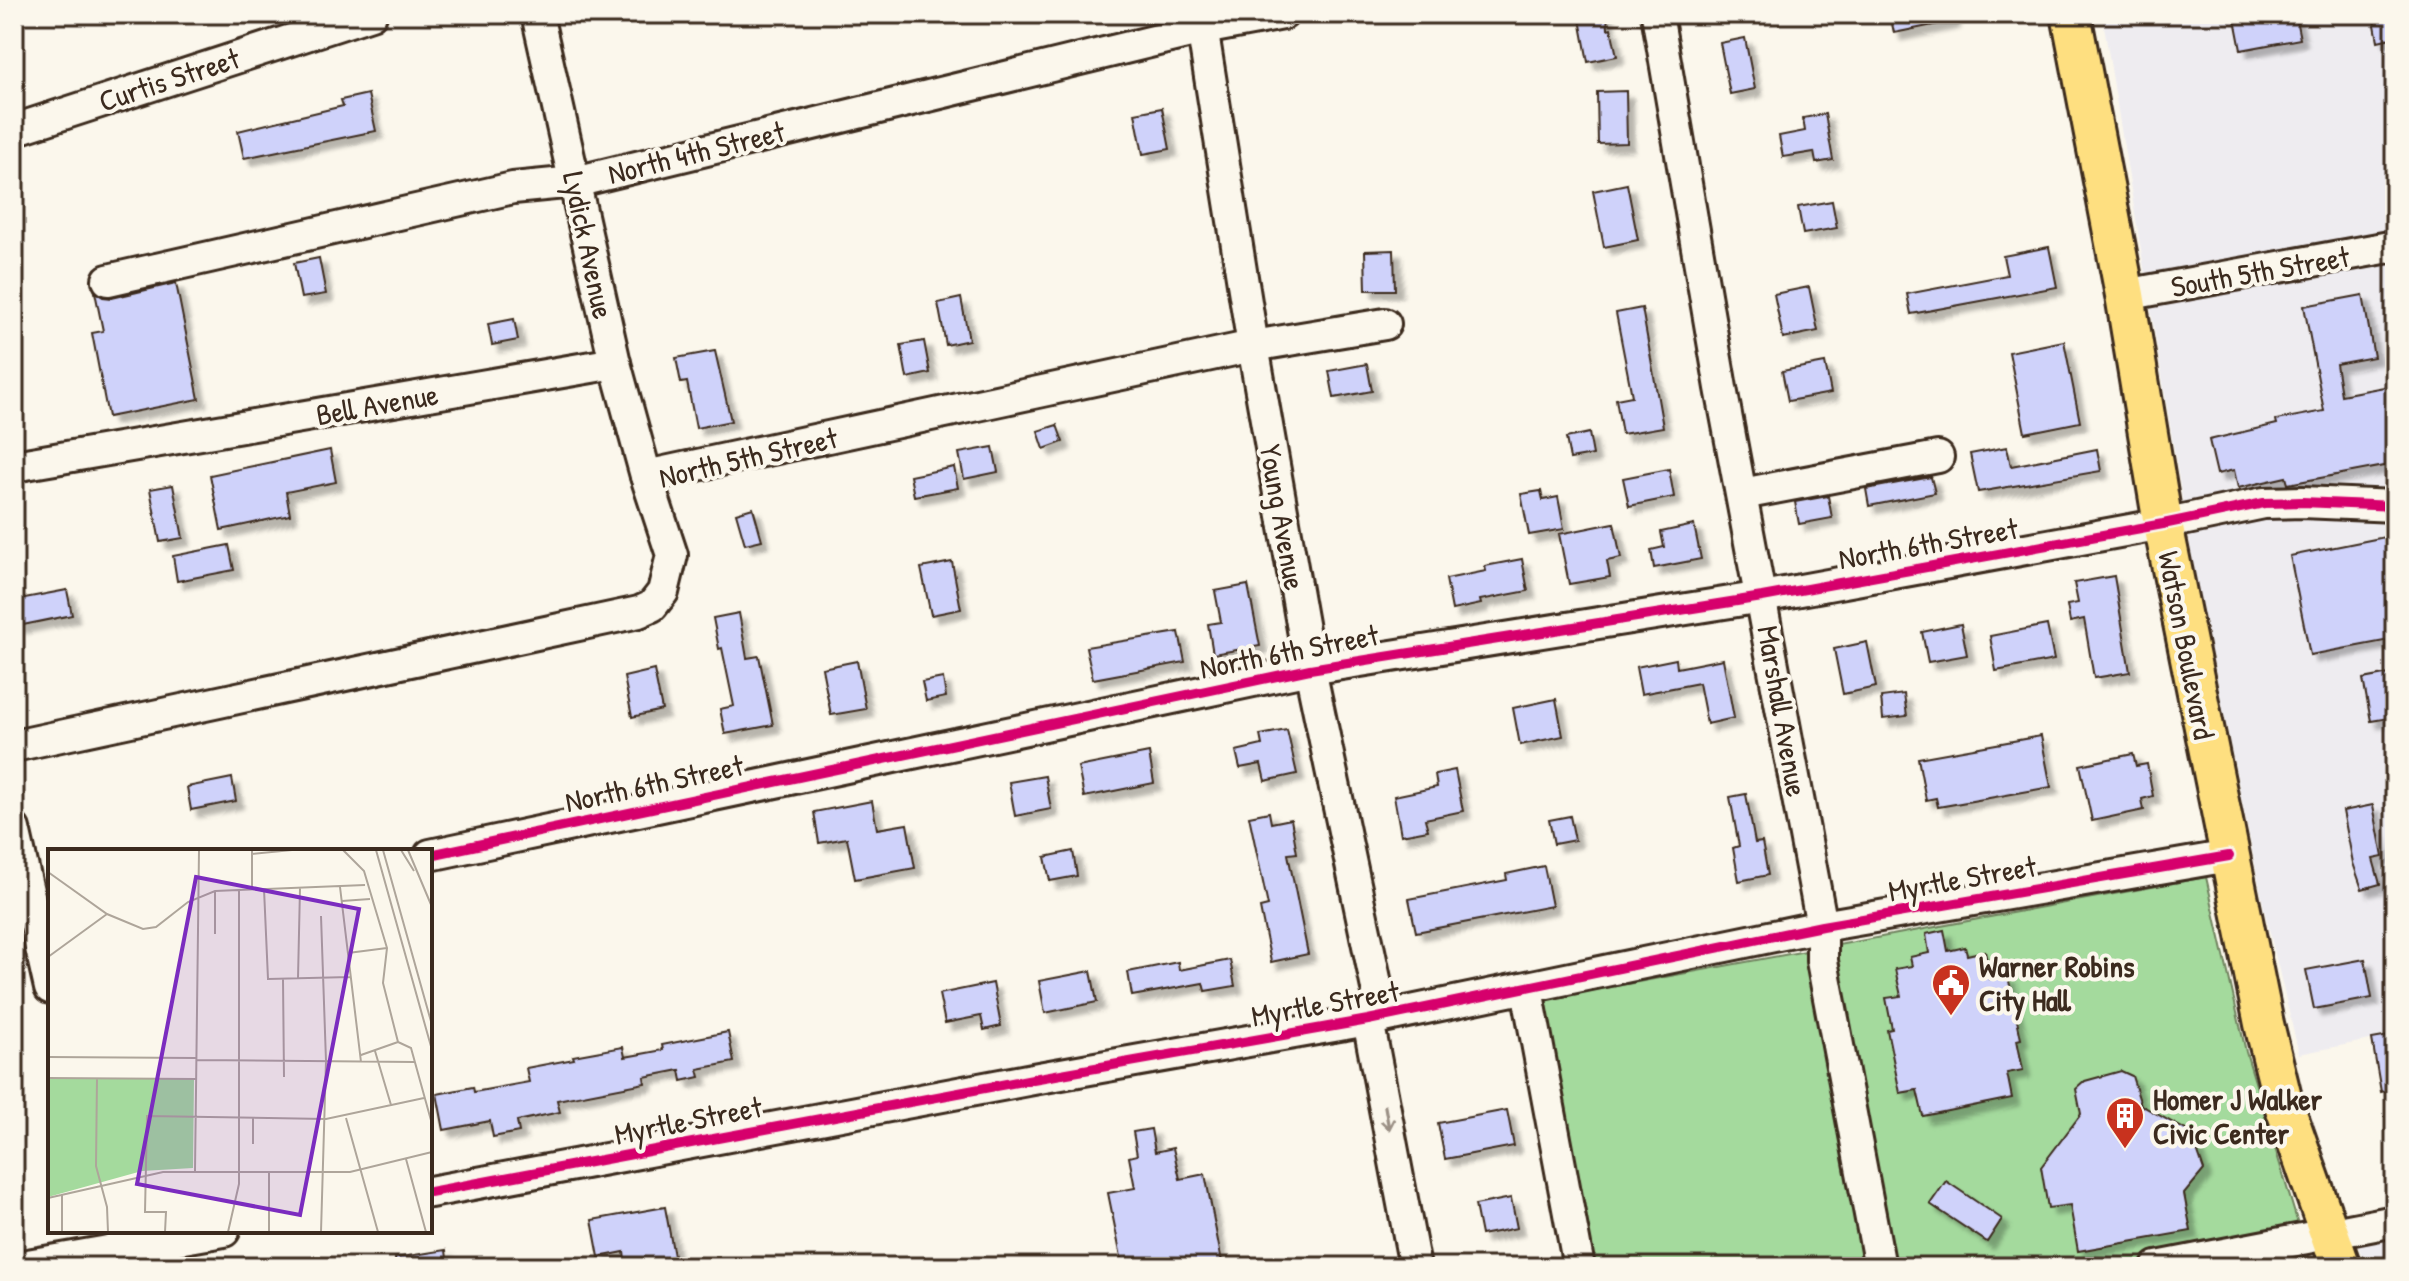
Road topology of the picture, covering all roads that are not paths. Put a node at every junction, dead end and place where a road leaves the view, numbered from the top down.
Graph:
1 (537, 14) edge
2 (1283, 14) edge
3 (1657, 14) edge
4 (2071, 14) edge
5 (355, 16) edge
6 (1201, 22) edge
7 (14, 130) edge
8 (575, 182) junction
9 (2395, 246) edge
10 (108, 280) dead end
11 (2125, 295) junction
12 (1385, 324) dead end
13 (1253, 346) junction
14 (615, 363) junction
15 (1938, 457) dead end
16 (14, 466) edge
17 (646, 476) junction
18 (1742, 494) junction
19 (2395, 506) edge
20 (2163, 524) junction
21 (1762, 597) junction
22 (1310, 669) junction
23 (14, 746) edge
24 (15, 839) edge
25 (432, 855) edge
26 (2229, 856) junction
27 (1822, 926) junction
28 (45, 936) edge
29 (48, 967) edge
30 (1527, 989) junction
31 (1375, 1018) junction
32 (432, 1192) edge
33 (2395, 1221) edge
34 (215, 1233) edge
35 (146, 1248) edge
36 (2334, 1251) edge
37 (16, 1267) edge
38 (1415, 1267) edge
39 (1579, 1267) edge
40 (1880, 1267) edge
41 (2157, 1267) edge

1 - 8 street, Lydick Avenue
2 - 6 street, North 4th Street
3 - 18 street, Marshall Avenue
4 - 11 main road, Watson Boulevard
5 - 7 street, Curtis Street
6 - 8 street, North 4th Street
6 - 13 street, Young Avenue
8 - 10 street, North 4th Street
8 - 14 street, Lydick Avenue
9 - 11 street, South 5th Street
11 - 20 main road, Watson Boulevard
12 - 13 street, North 5th Street
13 - 17 street, North 5th Street
13 - 22 street, Young Avenue
14 - 16 street, Bell Avenue
14 - 17 street, Lydick Avenue
15 - 18 street
17 - 23 street, North 5th Street
18 - 21 street, Marshall Avenue
19 - 20 street, North 6th Street
20 - 21 street, North 6th Street
20 - 26 main road, Watson Boulevard
21 - 22 street, North 6th Street
21 - 27 street, Marshall Avenue
22 - 25 street, North 6th Street
22 - 31 street, Young Avenue
24 - 28 street
26 - 27 street, Myrtle Street
26 - 36 main road, Watson Boulevard
27 - 30 street, Myrtle Street
27 - 40 street, Marshall Avenue
28 - 29 street
30 - 31 street, Myrtle Street
30 - 39 street
31 - 32 street, Myrtle Street
31 -> 38 street, Young Avenue
33 - 36 street
34 - 35 street
35 - 37 street
36 - 41 street

